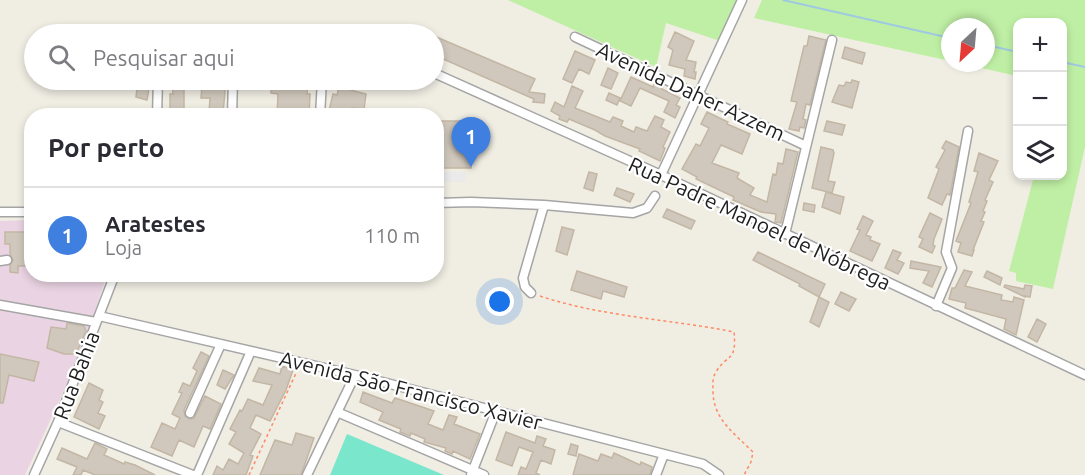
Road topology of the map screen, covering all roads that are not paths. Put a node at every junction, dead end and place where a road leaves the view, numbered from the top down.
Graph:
1 (742, 0) edge
2 (575, 37) dead end
3 (832, 40) dead end
4 (444, 77) edge
5 (158, 90) edge
6 (233, 90) edge
7 (321, 90) edge
8 (699, 94) junction
9 (157, 108) edge
10 (232, 108) edge
11 (320, 108) edge
12 (968, 131) dead end
13 (806, 146) junction
14 (661, 175) junction
15 (655, 196) dead end
16 (444, 202) edge
17 (544, 205) junction
18 (0, 212) edge
19 (24, 212) edge
20 (785, 234) junction
21 (112, 282) edge
22 (531, 293) road end
23 (0, 305) edge
24 (936, 306) junction
25 (98, 319) junction
26 (221, 344) junction
27 (251, 351) junction
28 (354, 375) junction
29 (1085, 375) edge
30 (496, 411) junction
31 (337, 412) junction
32 (190, 414) dead end
33 (58, 422) junction
34 (664, 454) junction
35 (472, 473) edge
36 (34, 475) edge
37 (195, 475) edge
38 (306, 475) edge
39 (484, 475) edge
40 (656, 475) edge
41 (719, 475) edge

1 - 8 street
2 - 8 street, Avenida Daher Azzem
3 - 13 street
4 - 14 street, Rua Padre Manoel de Nóbrega
5 - 9 street
6 - 10 street
7 - 11 street
8 - 13 street, Avenida Daher Azzem
8 - 14 street
12 - 24 street
13 - 20 street
14 - 20 street, Rua Padre Manoel de Nóbrega
15 - 17 street
16 - 17 street
17 - 22 street
18 - 19 street
20 - 24 street, Rua Padre Manoel de Nóbrega
21 - 25 street, Rua Bahia
23 - 25 street, Avenida São Francisco Xavier
24 - 29 street, Rua Padre Manoel de Nóbrega
25 - 26 street, Avenida São Francisco Xavier
25 - 33 street, Rua Bahia
26 - 27 street, Avenida São Francisco Xavier
26 - 32 street
27 - 28 street, Avenida São Francisco Xavier
27 - 37 street
28 - 30 street, Avenida São Francisco Xavier
28 - 31 street
30 - 34 street, Avenida São Francisco Xavier
30 - 35 street
31 - 35 street
31 - 38 street
33 - 36 street, Rua Bahia
33 - 37 street
34 - 40 street
34 - 41 street, Avenida São Francisco Xavier
35 - 39 street

